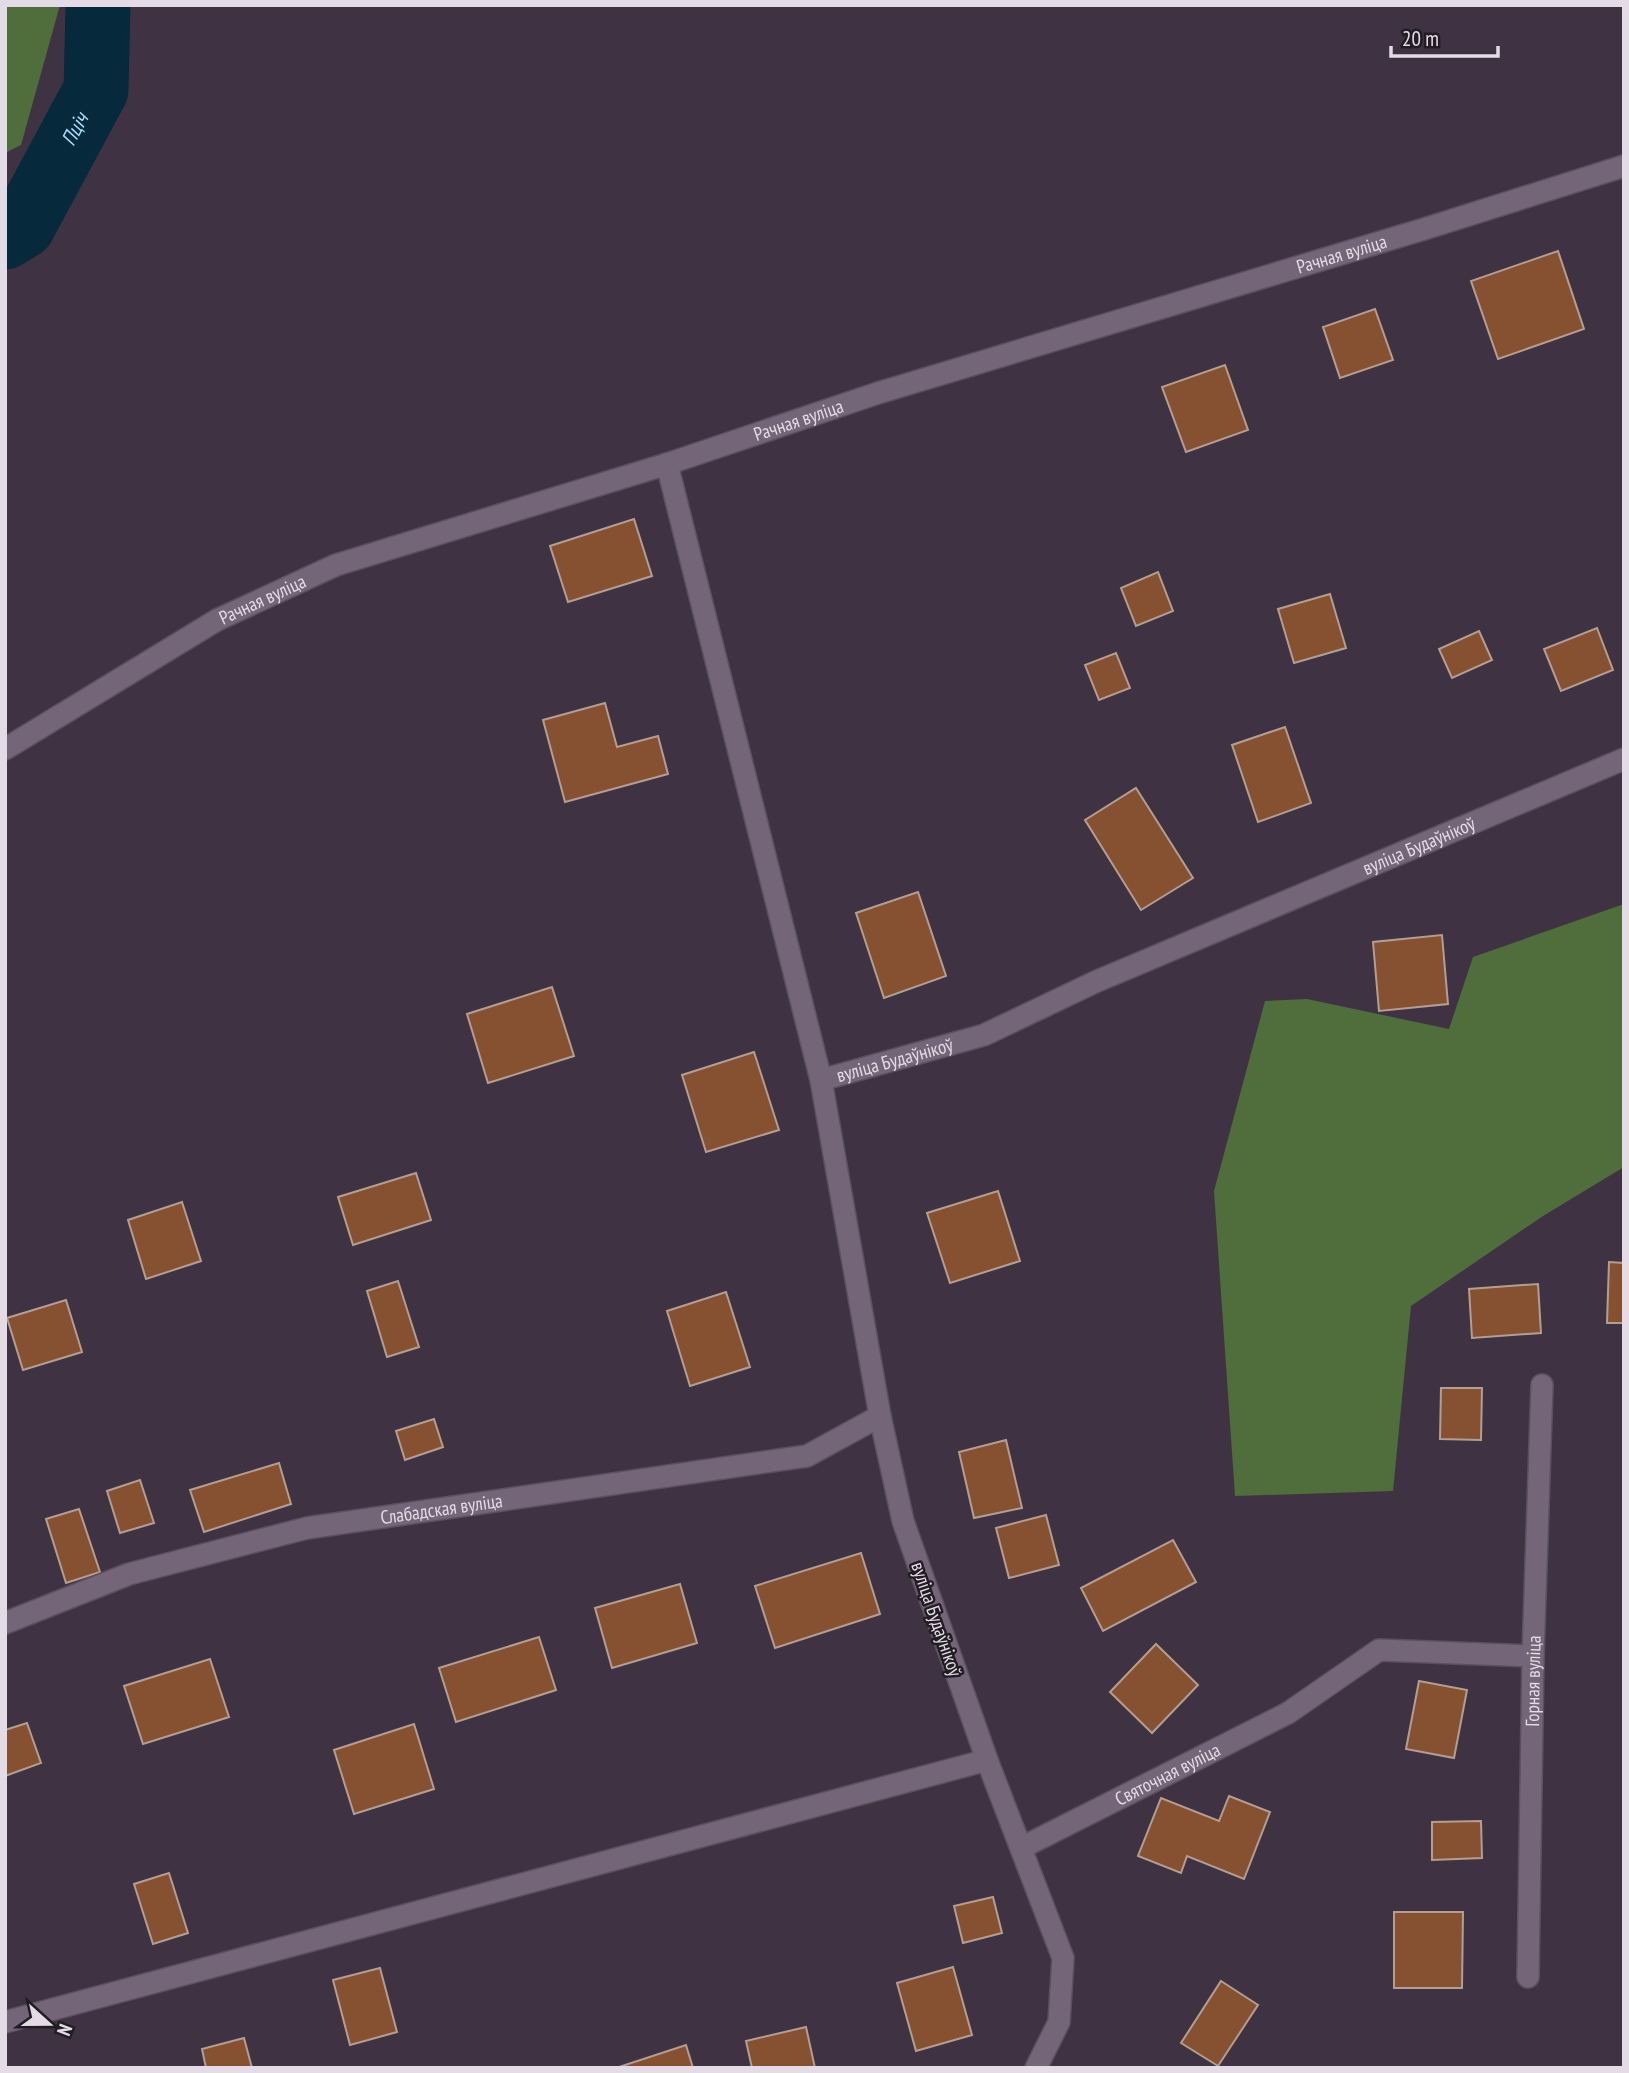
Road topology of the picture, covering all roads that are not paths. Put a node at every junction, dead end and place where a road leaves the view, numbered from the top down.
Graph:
1 (1624, 166) edge
2 (667, 464) junction
3 (5, 749) edge
4 (1624, 759) edge
5 (821, 1080) junction
6 (1542, 1385) dead end
7 (880, 1416) junction
8 (5, 1623) edge
9 (1533, 1656) junction
10 (987, 1760) junction
11 (1021, 1847) junction
12 (1528, 1977) dead end
13 (5, 2022) edge
14 (1036, 2068) edge

1 - 2 street, Рачная вуліца
2 - 3 street, Рачная вуліца
2 - 5 street
4 - 5 street, вуліца Будаўнікоў
5 - 7 street, вуліца Будаўнікоў
6 - 9 street, Горная вуліца
7 - 8 street, Слабадская вуліца
7 - 10 street, вуліца Будаўнікоў
9 - 11 street, Святочная вуліца
9 - 12 street, Горная вуліца
10 - 11 street, вуліца Будаўнікоў
10 - 13 street
11 - 14 street

